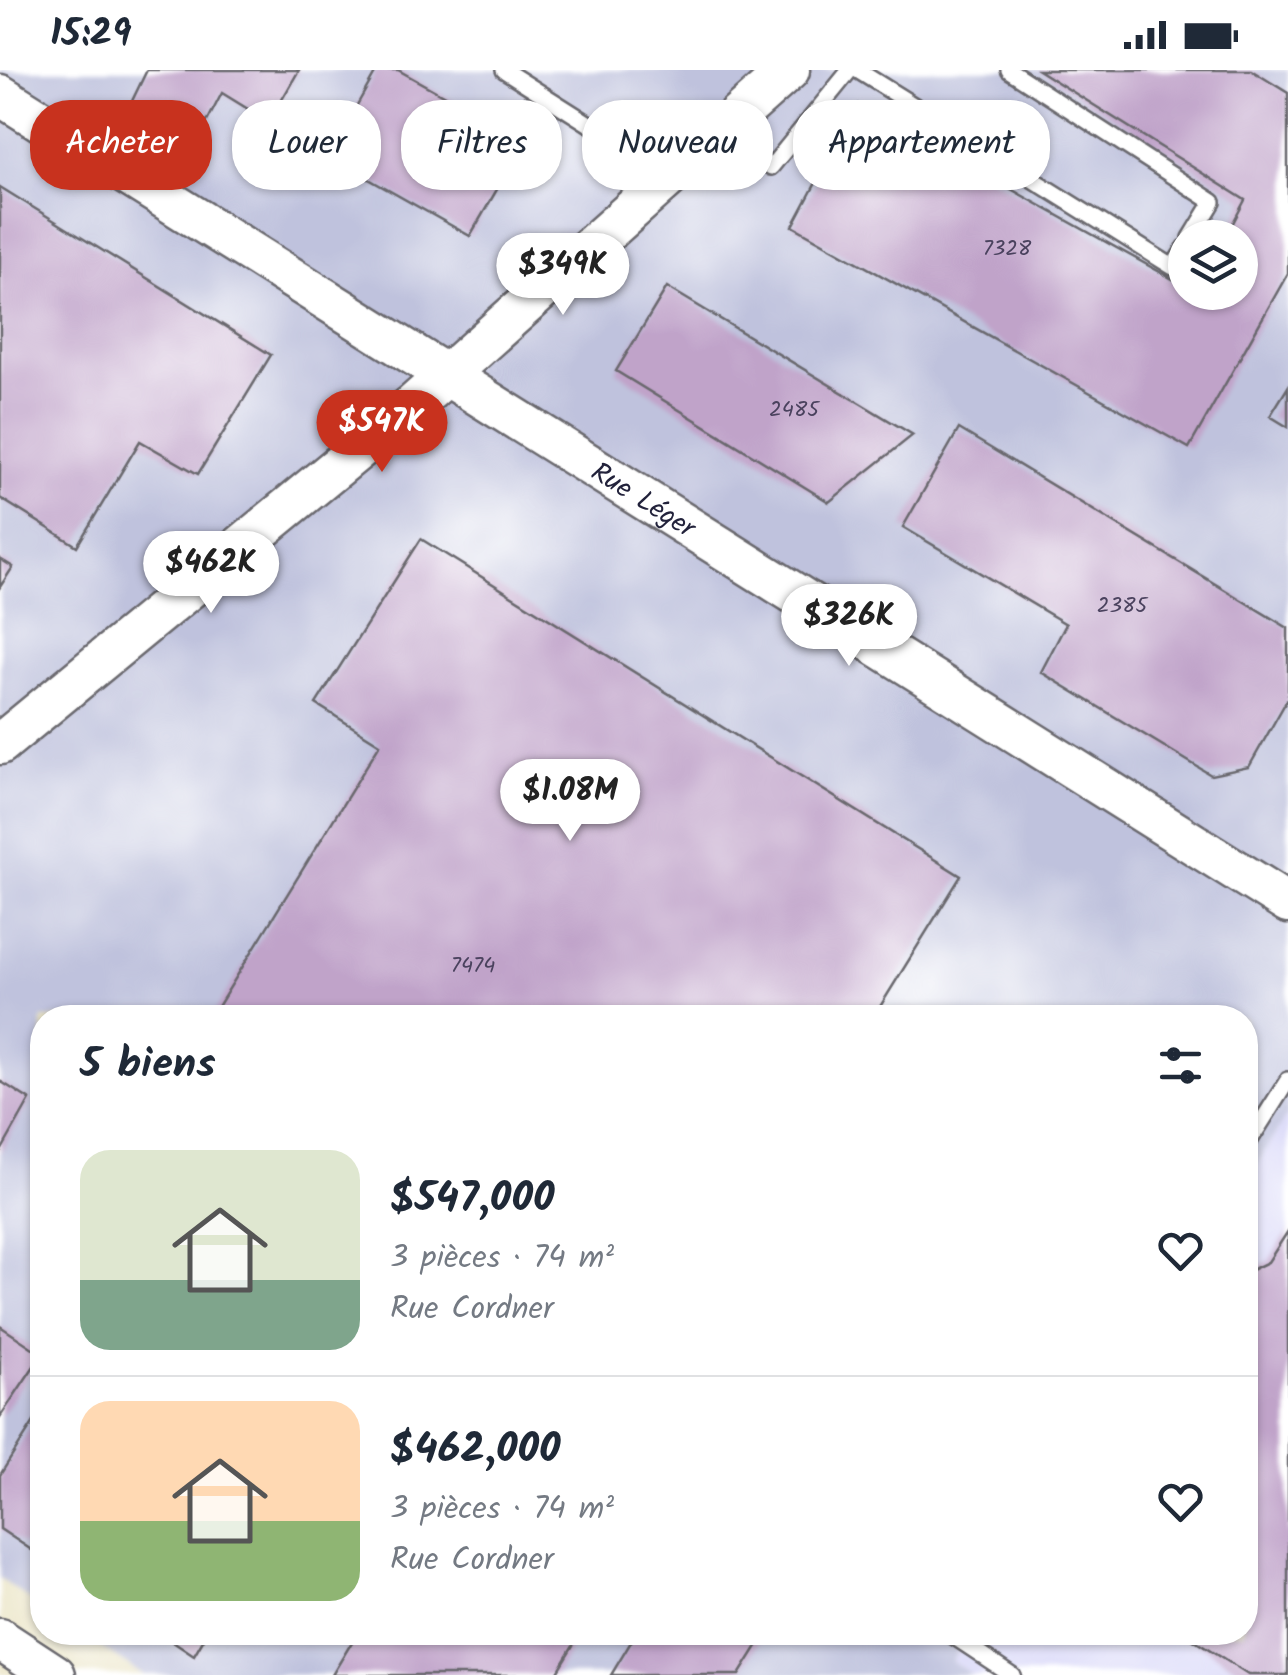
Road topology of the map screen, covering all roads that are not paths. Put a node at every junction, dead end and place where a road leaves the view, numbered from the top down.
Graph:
1 (504, 70) edge
2 (788, 70) edge
3 (854, 70) edge
4 (1009, 70) edge
5 (0, 95) edge
6 (754, 100) edge
7 (582, 119) edge
8 (773, 166) edge
9 (653, 190) edge
10 (1202, 220) edge
11 (1168, 264) edge
12 (446, 375) junction
13 (0, 744) edge
14 (1288, 903) edge
15 (1288, 1080) edge
16 (1258, 1127) edge
17 (0, 1638) edge
18 (967, 1645) edge
19 (55, 1675) edge
20 (1012, 1675) edge

1 - 7 lane
2 - 6 street
3 - 8 lane
3 - 11 lane
4 - 10 lane
5 - 12 street, Rue Léger
9 - 12 street
12 - 13 street
12 - 14 street, Rue Léger
15 - 16 lane
17 - 19 street
18 - 20 lane

